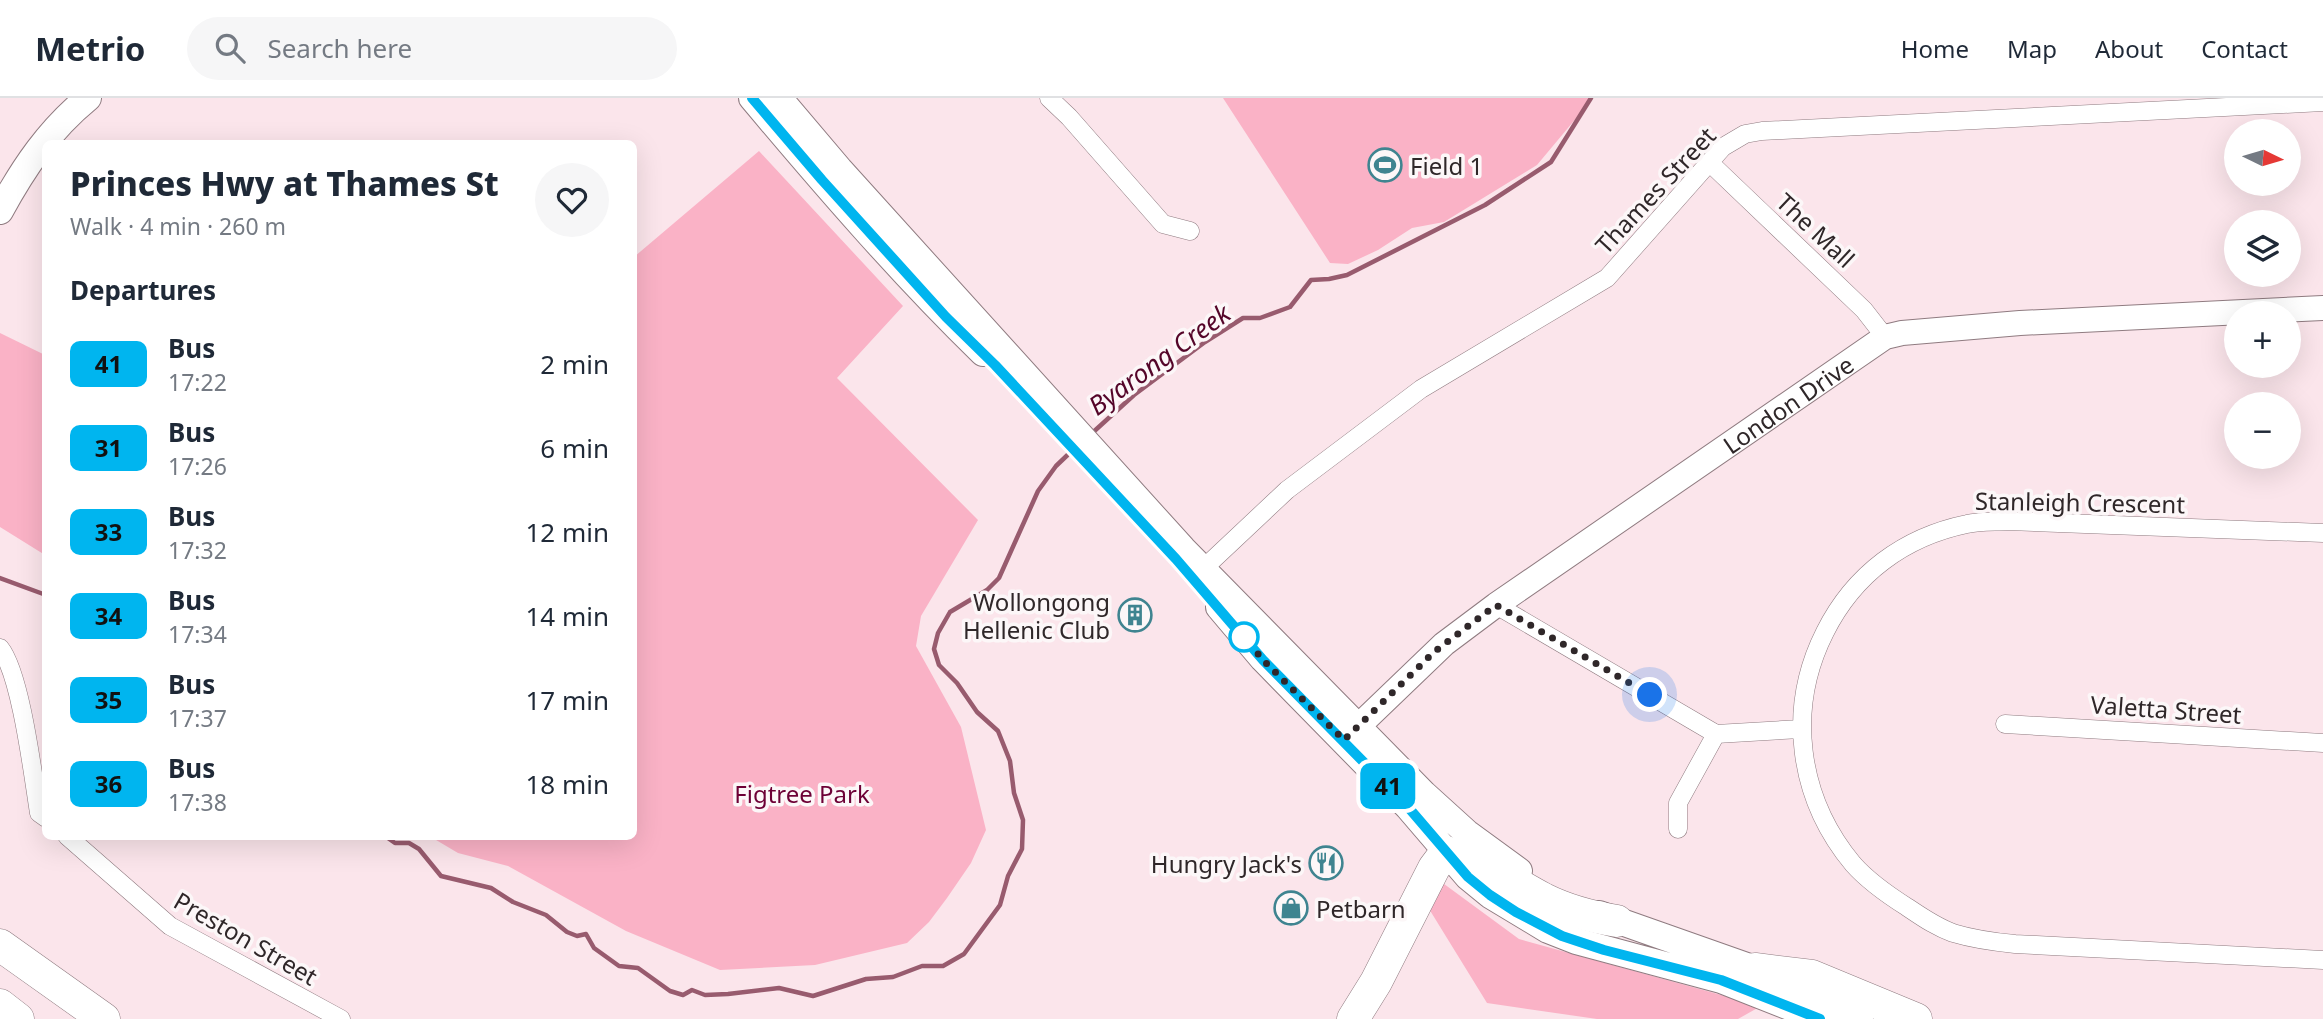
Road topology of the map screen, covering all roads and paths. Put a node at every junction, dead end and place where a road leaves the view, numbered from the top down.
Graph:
1 (88, 98) edge
2 (752, 98) edge
3 (779, 98) edge
4 (1049, 98) edge
5 (2323, 103) edge
6 (47, 140) edge
7 (42, 145) edge
8 (1709, 162) junction
9 (0, 211) edge
10 (1190, 231) dead end
11 (2323, 308) edge
12 (1885, 337) junction
13 (1063, 428) junction
14 (1091, 457) junction
15 (2323, 533) edge
16 (1203, 569) junction
17 (1496, 605) junction
18 (0, 649) edge
19 (2005, 724) dead end
20 (1800, 729) junction
21 (1351, 734) junction
22 (1716, 734) junction
23 (2323, 743) edge
24 (42, 815) edge
25 (1678, 829) dead end
26 (72, 840) edge
27 (1446, 852) junction
28 (1617, 921) junction
29 (0, 945) edge
30 (2323, 960) edge
31 (1755, 969) junction
32 (0, 1005) edge
33 (19, 1019) edge
34 (104, 1019) edge
35 (341, 1019) edge
36 (1353, 1019) edge
37 (1820, 1019) edge
38 (1860, 1019) edge
39 (1916, 1019) edge

1 - 6 main road
2 - 13 main road
3 - 13 main road
4 - 10 street
5 - 8 street, Thames Street
7 - 9 main road
8 - 12 street, The Mall
8 - 16 street, Thames Street
11 - 12 street, London Drive
12 - 17 street, London Drive
13 - 14 main road
14 - 16 main road
14 - 21 main road
15 - 20 street, Stanleigh Crescent
16 - 21 main road
17 - 21 street, London Drive
17 - 22 street
18 - 24 street
19 - 23 street, Valetta Street
20 - 22 street
20 - 30 street, Stanleigh Crescent
21 - 27 main road
21 - 28 main road
22 - 25 street
26 - 35 street, Preston Street
27 - 28 highway
27 - 36 highway
27 - 37 main road
28 - 31 main road
29 - 34 highway
31 - 38 main road
31 - 39 highway
32 - 33 highway

